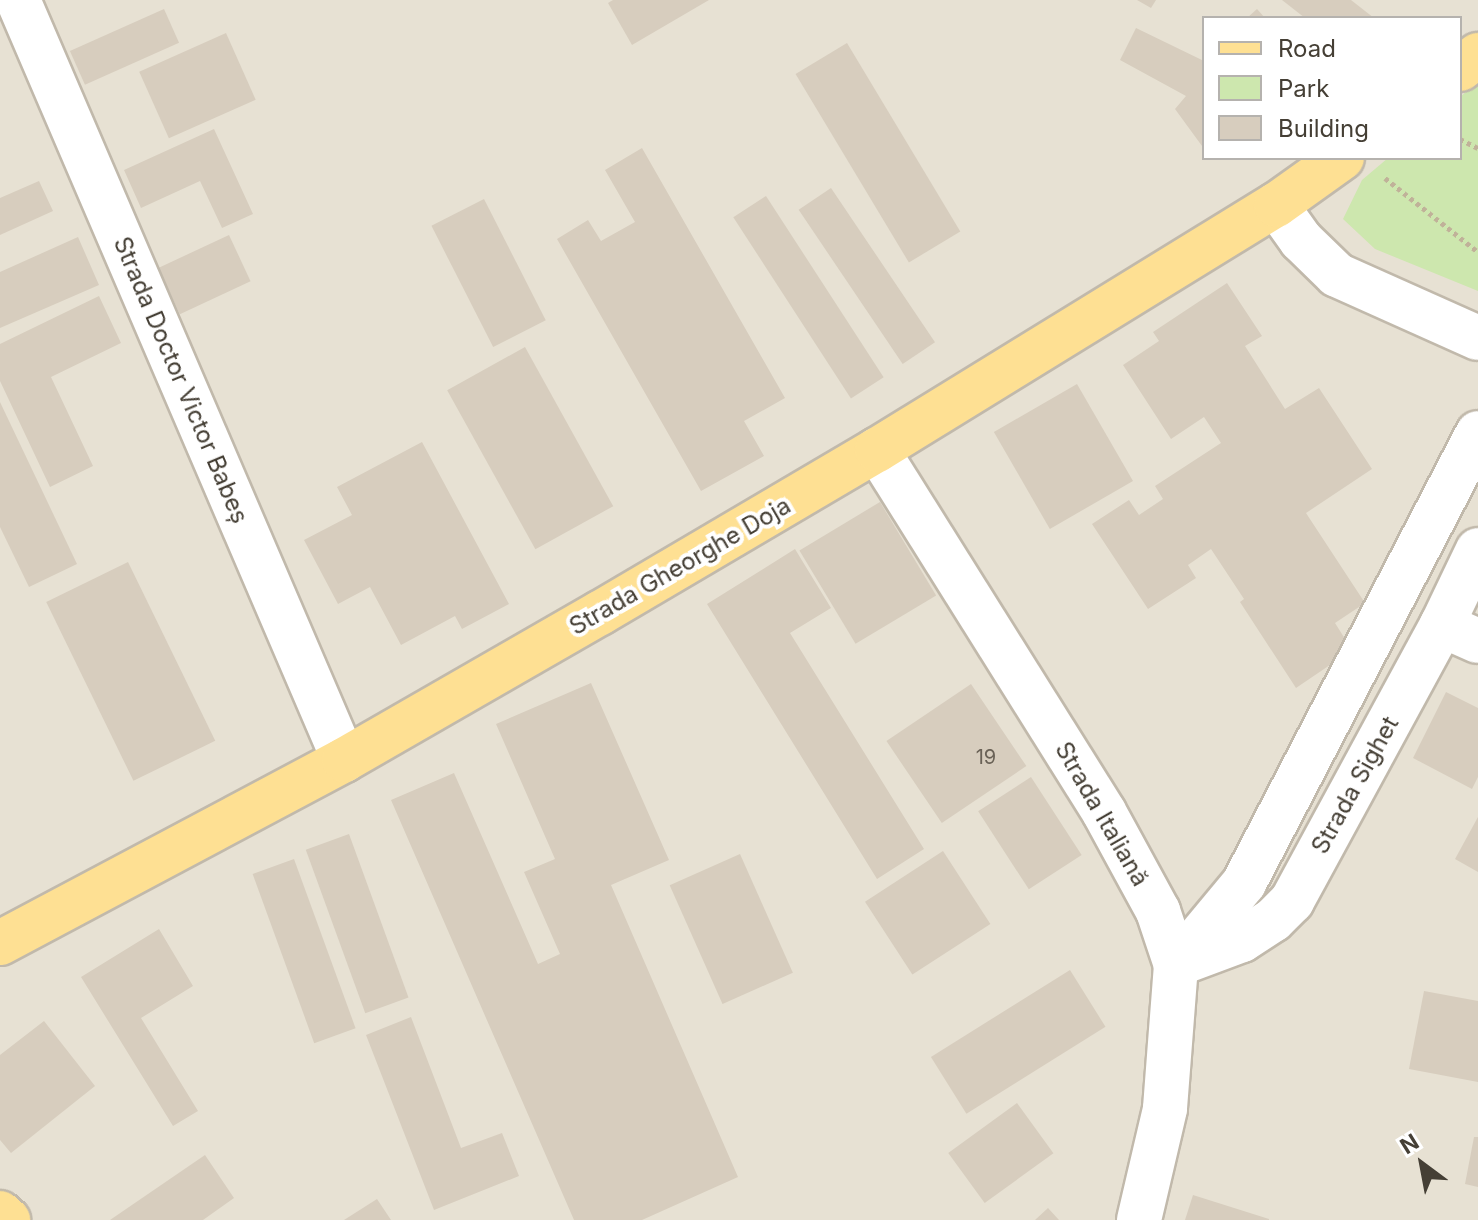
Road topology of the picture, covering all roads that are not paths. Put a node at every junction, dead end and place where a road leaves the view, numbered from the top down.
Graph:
1 (18, 0) edge
2 (1478, 55) edge
3 (1462, 67) edge
4 (1358, 164) edge
5 (1276, 205) junction
6 (1478, 338) edge
7 (1478, 433) edge
8 (877, 450) junction
9 (1478, 550) edge
10 (1460, 633) edge
11 (344, 760) junction
12 (0, 943) edge
13 (1176, 965) junction
14 (0, 1213) edge
15 (8, 1220) edge
16 (1139, 1220) edge

1 - 11 street, Strada Doctor Victor Babeș
2 - 3 main road
4 - 5 main road, Strada Gheorghe Doja
5 - 6 street
5 - 8 main road, Strada Gheorghe Doja
7 - 13 street
8 - 11 main road, Strada Gheorghe Doja
8 - 13 street, Strada Italiană
9 - 10 street, Strada Sighet
10 - 13 street, Strada Sighet
11 - 12 main road, Strada Gheorghe Doja
13 - 16 street, Strada Italiană
14 - 15 main road

